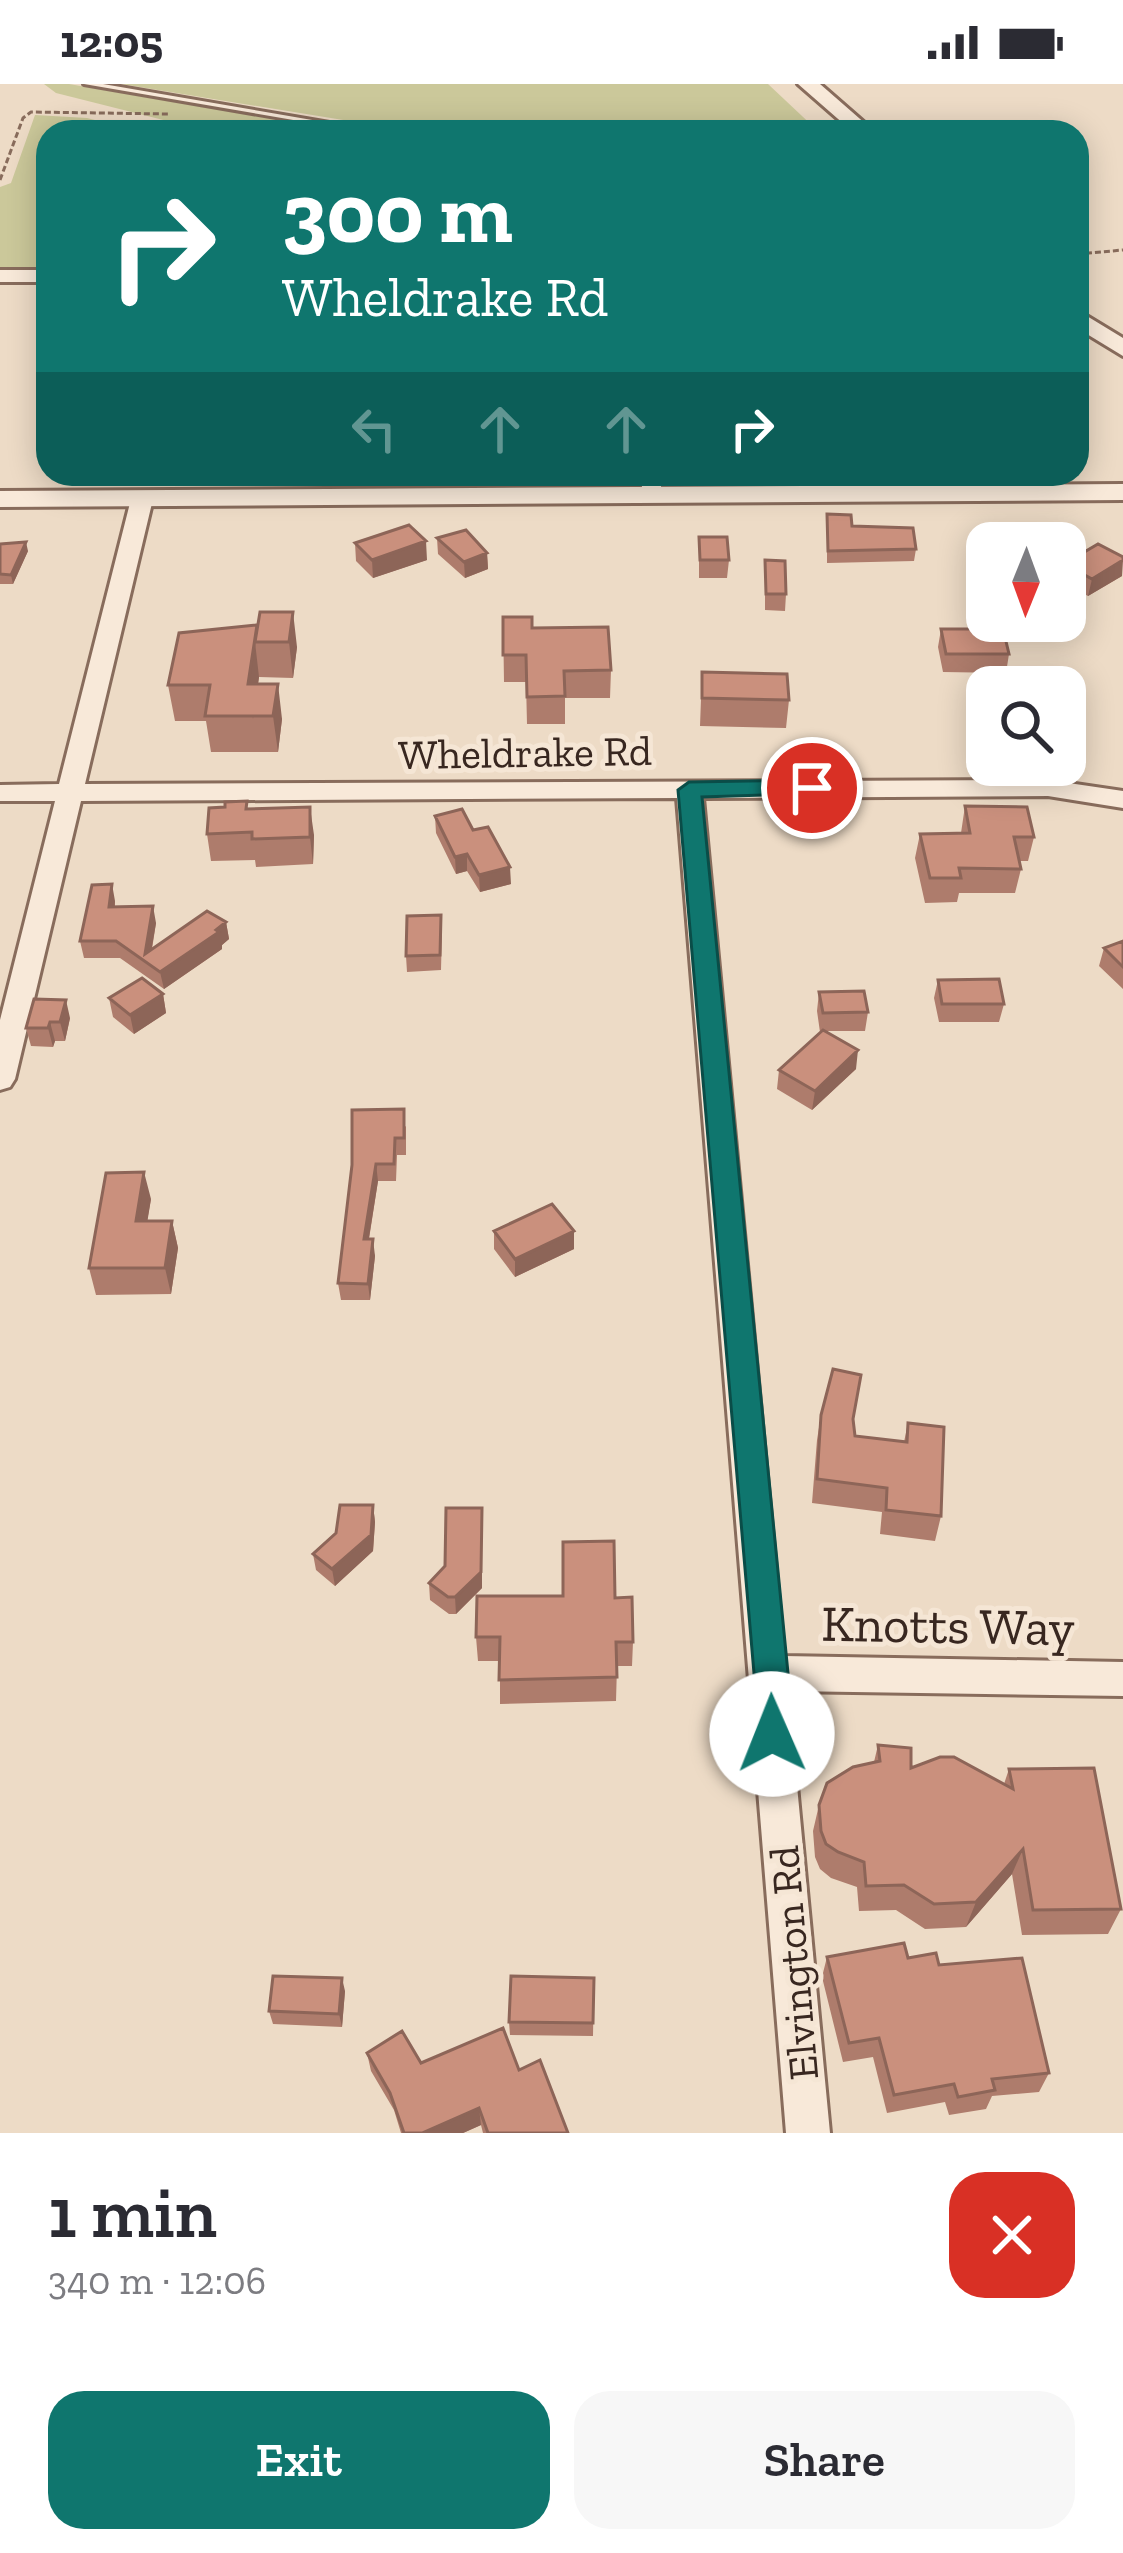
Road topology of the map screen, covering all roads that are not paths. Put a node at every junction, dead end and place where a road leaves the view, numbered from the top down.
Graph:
1 (88, 84) edge
2 (808, 84) edge
3 (300, 120) edge
4 (851, 120) edge
5 (0, 275) edge
6 (36, 276) edge
7 (1089, 325) edge
8 (1123, 349) edge
9 (618, 486) edge
10 (719, 486) edge
11 (1123, 492) edge
12 (0, 499) edge
13 (142, 500) junction
14 (689, 790) junction
15 (0, 793) edge
16 (70, 793) junction
17 (1123, 800) edge
18 (0, 1078) edge
19 (771, 1673) junction
20 (1123, 1679) edge
21 (808, 2133) edge

1 - 3 lane
2 - 4 street
5 - 6 street
7 - 8 street
9 - 13 street
10 - 11 street
12 - 13 street
13 - 16 street
14 - 16 street, Wheldrake Rd
14 - 17 street, Wheldrake Rd
14 - 19 street, Elvington Rd
15 - 16 street, Wheldrake Rd
16 - 18 street
19 - 20 street, Knotts Way
19 - 21 street, Elvington Rd

